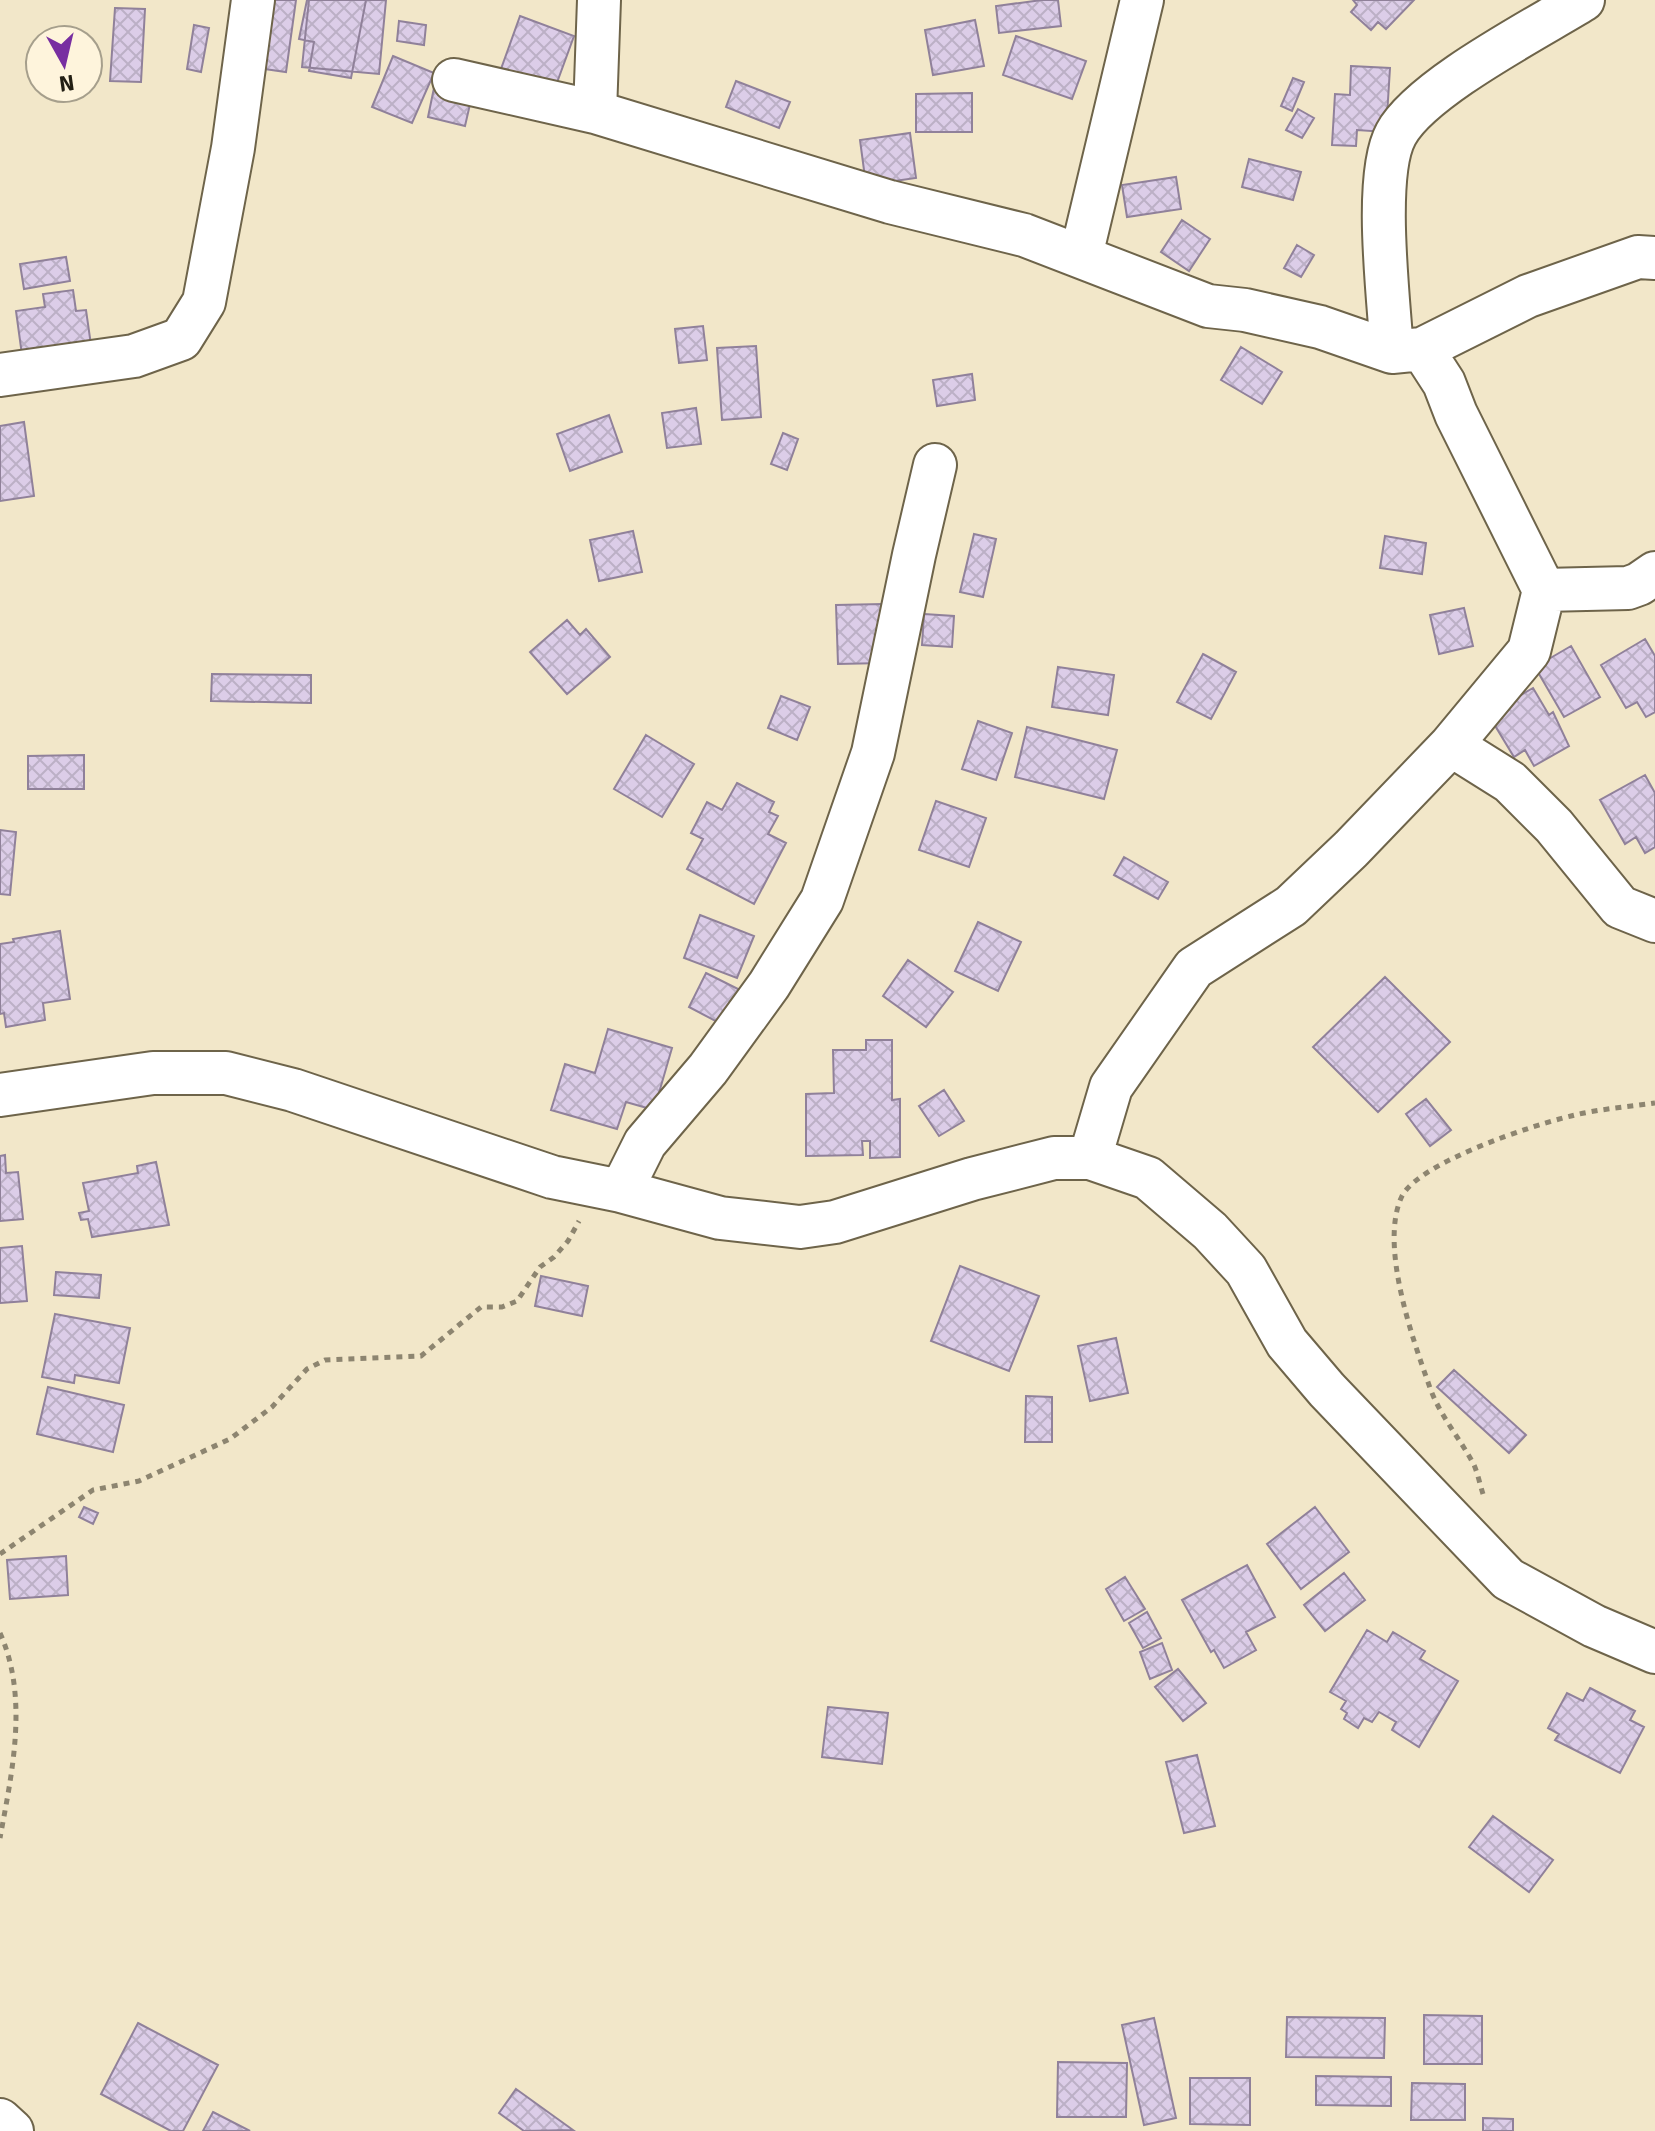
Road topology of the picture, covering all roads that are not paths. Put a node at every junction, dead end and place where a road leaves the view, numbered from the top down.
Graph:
1 (253, 0) edge
2 (599, 0) edge
3 (1142, 0) edge
4 (1583, 0) edge
5 (454, 80) dead end
6 (595, 112) junction
7 (1081, 256) junction
8 (1655, 258) edge
9 (1407, 350) junction
10 (0, 375) edge
11 (935, 465) dead end
12 (1655, 573) edge
13 (1544, 590) junction
14 (1451, 745) junction
15 (1655, 921) edge
16 (0, 1095) edge
17 (1090, 1158) junction
18 (621, 1191) junction
19 (1655, 1652) edge
20 (0, 2120) edge
21 (12, 2131) edge

1 - 10 street
2 - 6 street
3 - 7 street
4 - 9 street
5 - 6 street
6 - 7 street
7 - 9 street
8 - 9 street
9 - 13 street
11 - 18 street
12 - 13 street
13 - 14 street
14 - 15 street
14 - 17 street
16 - 18 street
17 - 18 street
17 - 19 street
20 - 21 street

